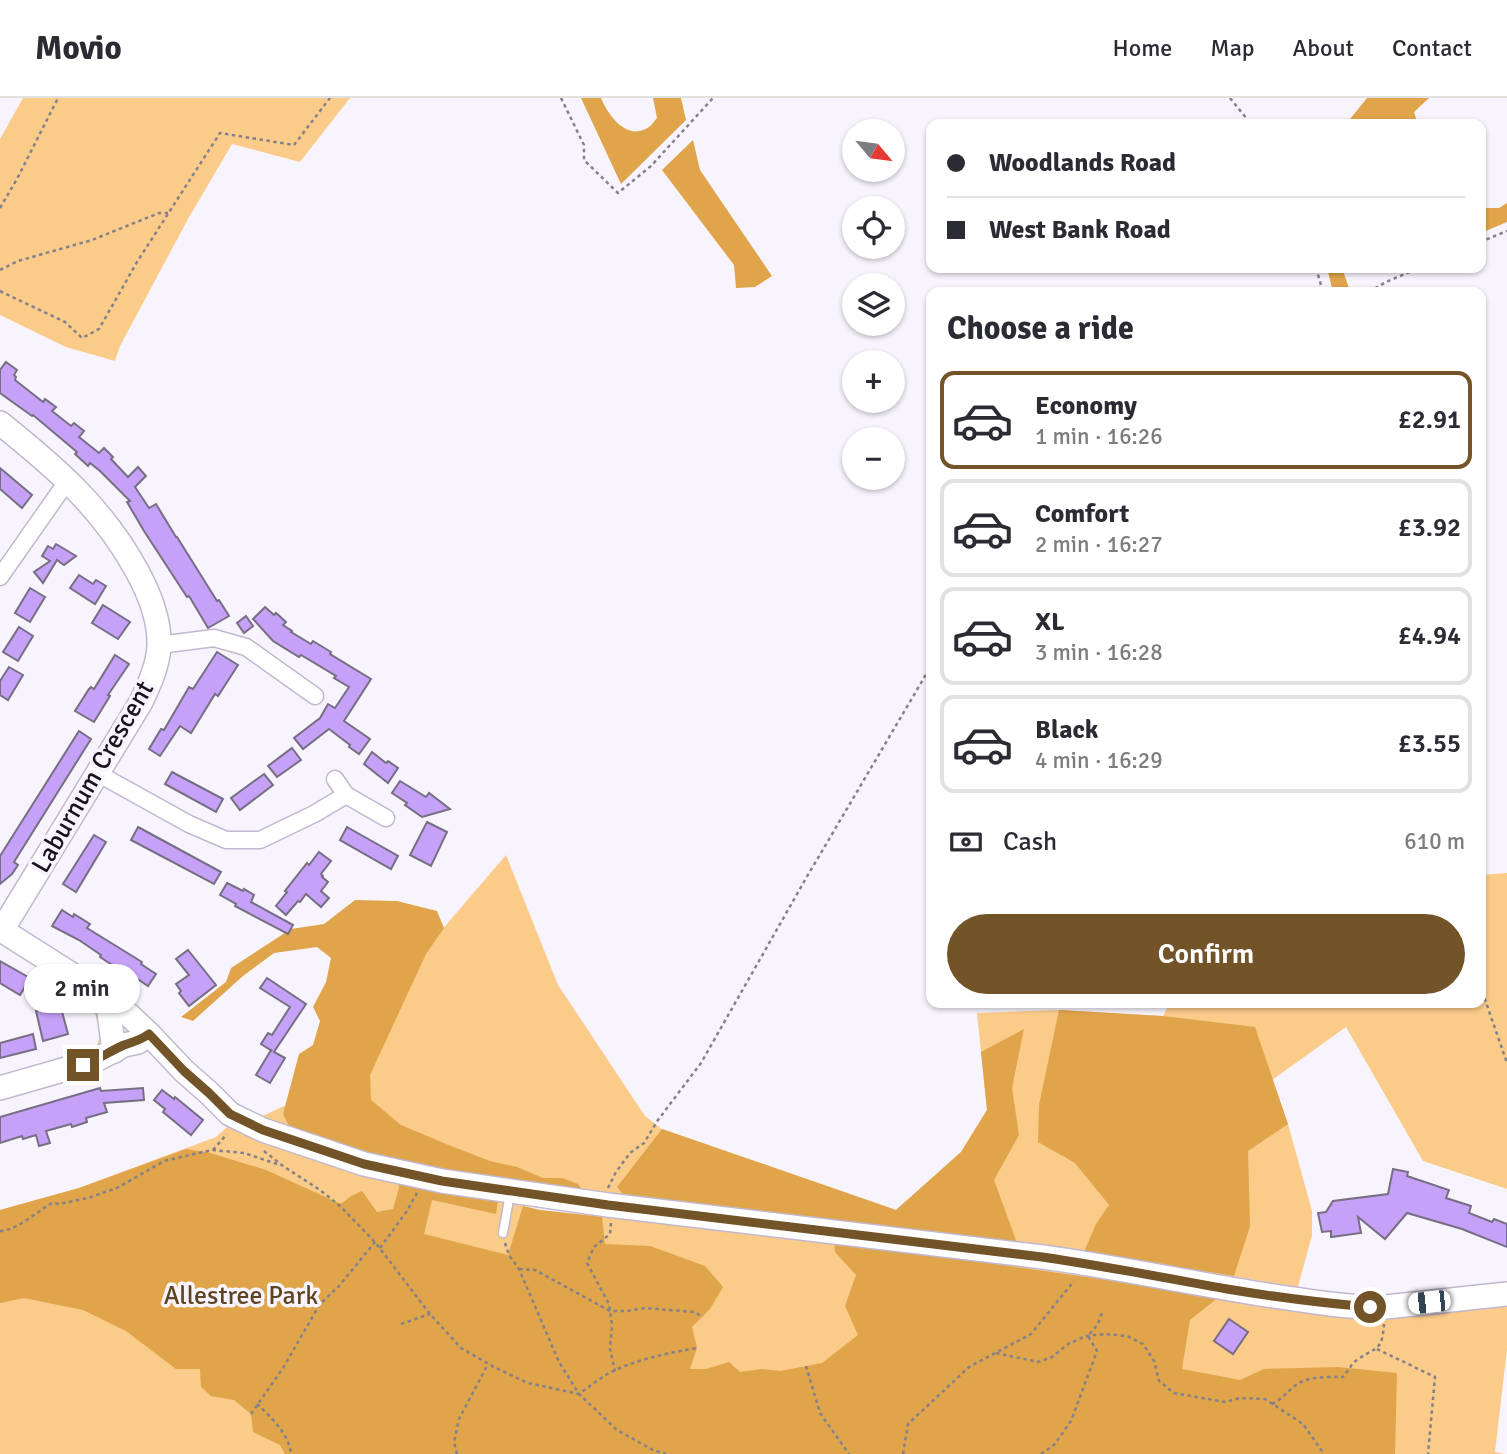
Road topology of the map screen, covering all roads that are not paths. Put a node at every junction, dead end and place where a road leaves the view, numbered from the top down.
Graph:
1 (0, 423) edge
2 (68, 480) junction
3 (0, 577) edge
4 (159, 645) junction
5 (315, 696) dead end
6 (97, 773) junction
7 (335, 779) dead end
8 (346, 795) junction
9 (386, 818) dead end
10 (1, 929) edge
11 (110, 1002) junction
12 (149, 1034) junction
13 (114, 1051) junction
14 (0, 1088) edge
15 (511, 1191) junction
16 (503, 1233) road end
17 (1507, 1294) edge

1 - 2 street, Laburnum Crescent
2 - 3 street
2 - 4 street, Laburnum Crescent
4 - 5 street
4 - 6 street, Laburnum Crescent
6 - 8 street
6 - 10 street, Laburnum Crescent
7 - 8 street
8 - 9 street
10 - 11 street
11 - 12 street
11 - 13 street
12 - 13 street
12 - 15 street
13 - 14 street
15 - 16 lane
15 - 17 street

